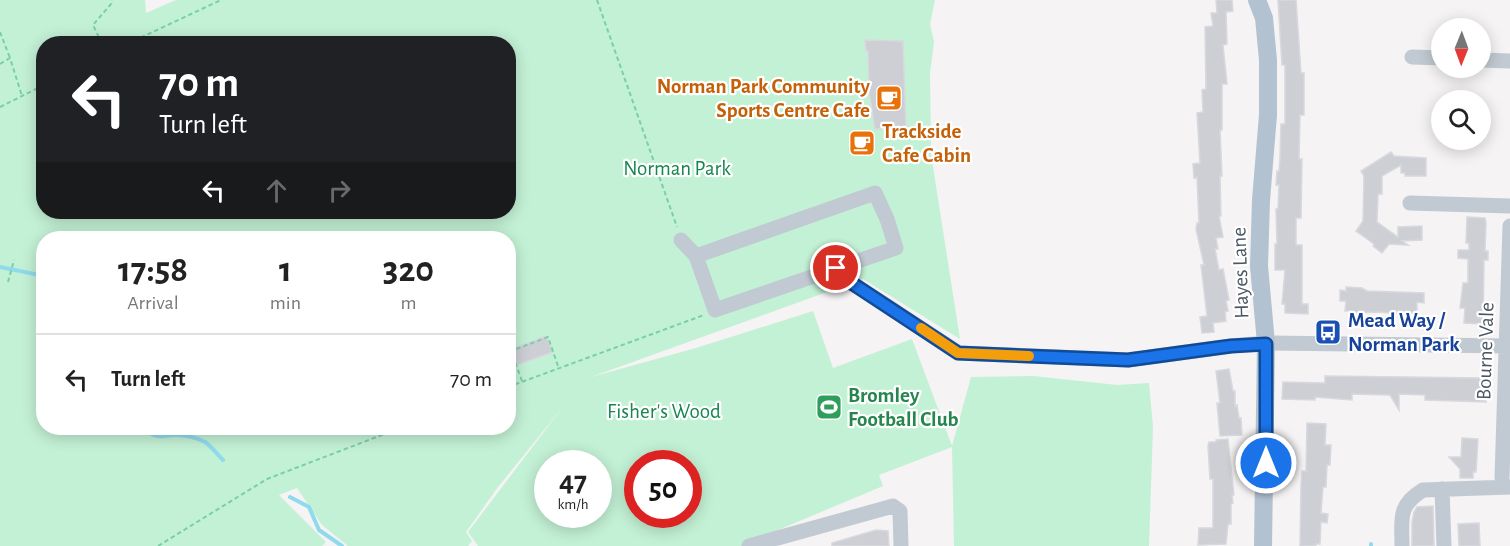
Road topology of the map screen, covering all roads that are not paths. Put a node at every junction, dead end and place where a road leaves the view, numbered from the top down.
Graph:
1 (1257, 0) edge
2 (1412, 57) dead end
3 (1431, 58) edge
4 (1491, 60) edge
5 (1510, 61) edge
6 (1410, 203) dead end
7 (1510, 206) edge
8 (1510, 226) edge
9 (681, 240) road end
10 (696, 255) junction
11 (836, 268) junction
12 (1266, 344) junction
13 (1508, 346) edge
14 (1506, 482) edge
15 (1443, 489) junction
16 (749, 546) edge
17 (901, 546) edge
18 (1263, 546) edge
19 (1402, 546) edge
20 (1444, 546) edge

1 - 12 main road, Hayes Lane
2 - 3 street
4 - 5 street
6 - 7 street
8 - 13 street, Bourne Vale
9 - 10 street
10 - 11 street
10 - 11 street
11 - 12 street
12 - 13 street
12 - 18 main road, Hayes Lane
13 - 14 street, Bourne Vale
14 - 15 street
15 - 19 street
15 - 20 street
16 - 17 street

